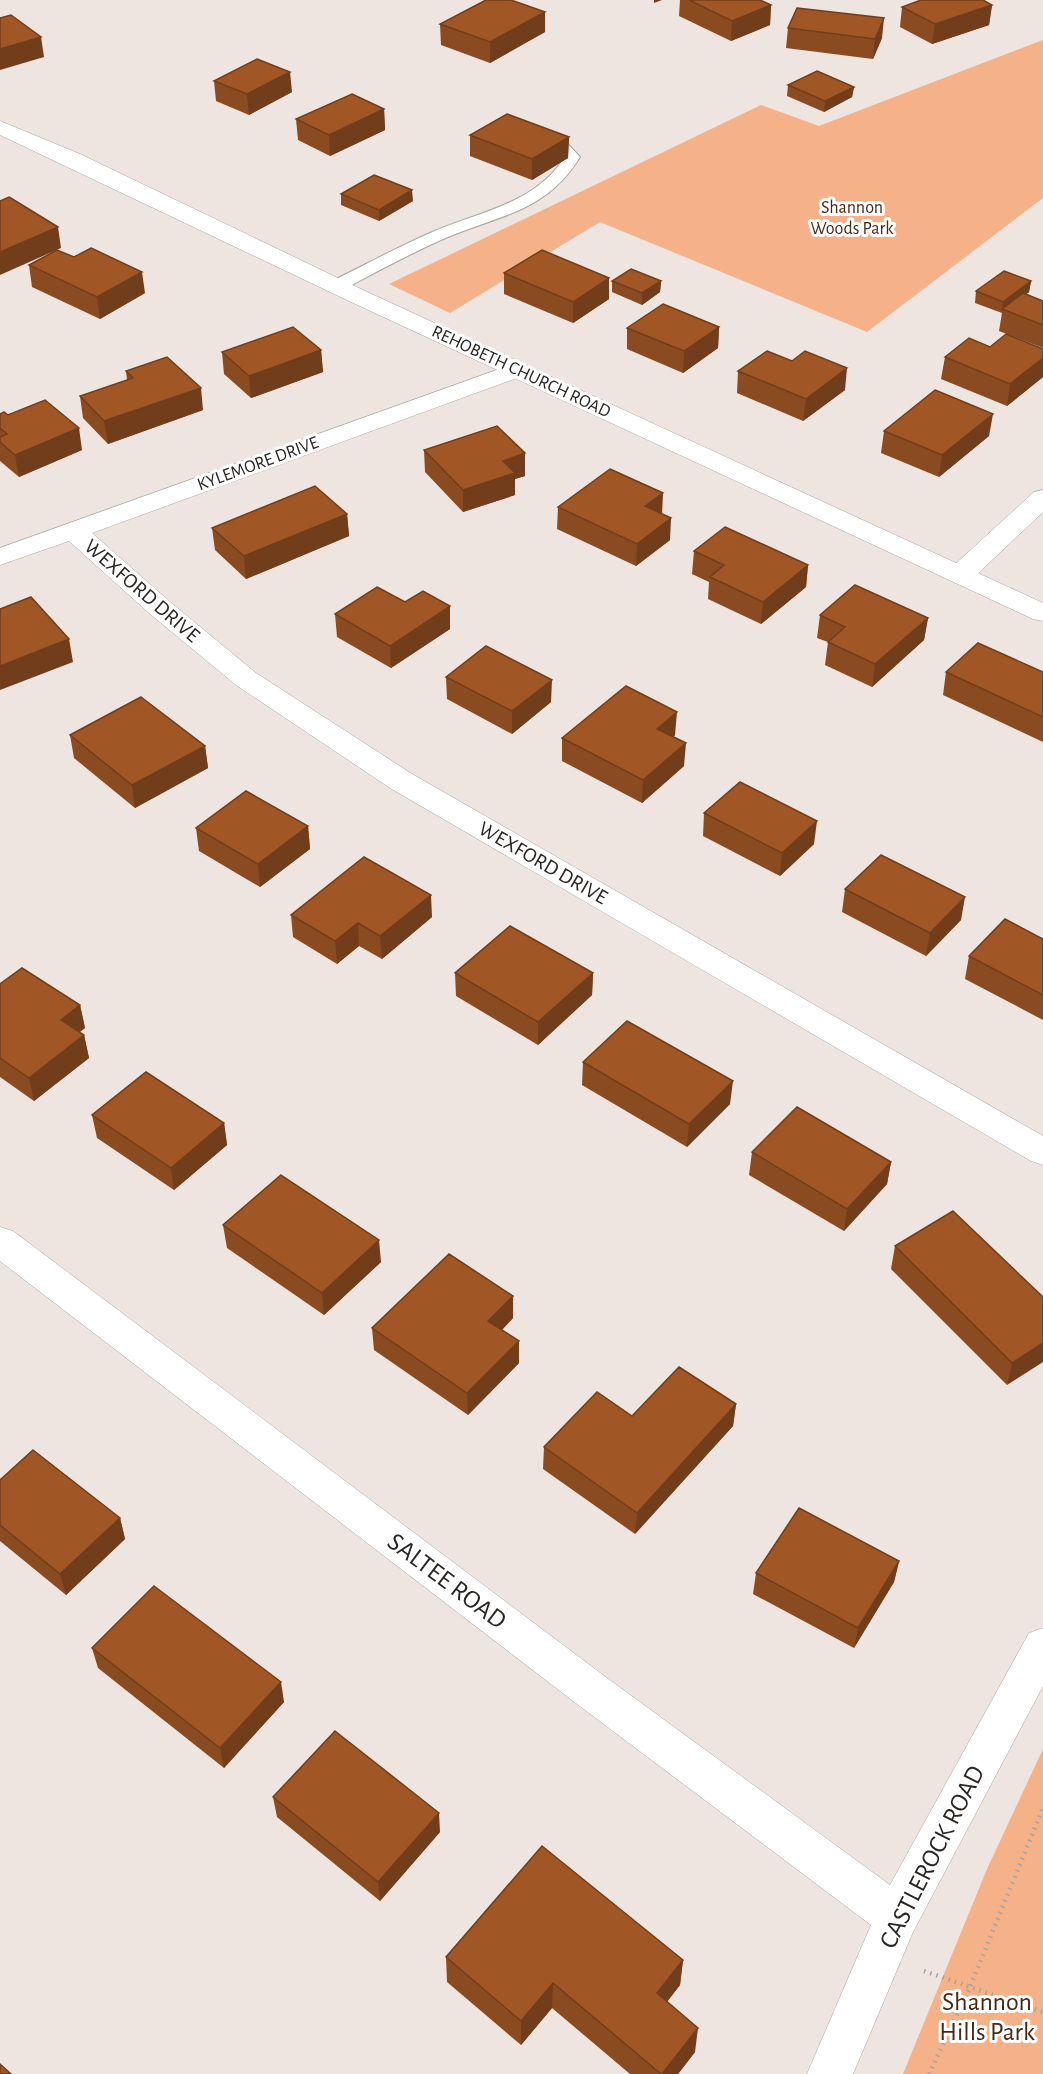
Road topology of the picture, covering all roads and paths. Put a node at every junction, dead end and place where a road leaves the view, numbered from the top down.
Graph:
1 (0, 127) edge
2 (560, 146) edge
3 (336, 286) junction
4 (516, 370) junction
5 (1043, 498) edge
6 (74, 531) junction
7 (0, 557) edge
8 (961, 574) junction
9 (1043, 613) edge
10 (1043, 1152) edge
11 (0, 1241) edge
12 (1043, 1646) edge
13 (1043, 1808) edge
14 (897, 1917) junction
15 (881, 1956) junction
16 (970, 1987) junction
17 (1043, 2012) edge
18 (830, 2074) edge
19 (929, 2074) edge

1 - 3 street, REHOBETH CHURCH ROAD
2 - 3 lane
3 - 4 street, REHOBETH CHURCH ROAD
4 - 6 street, KYLEMORE DRIVE
4 - 8 street, REHOBETH CHURCH ROAD
5 - 8 street
6 - 7 street, KYLEMORE DRIVE
6 - 10 street, WEXFORD DRIVE
8 - 9 street, REHOBETH CHURCH ROAD
11 - 14 street, SALTEE ROAD
12 - 14 street, CASTLEROCK ROAD
13 - 16 path
14 - 15 street, CASTLEROCK ROAD
15 - 16 path
15 - 18 street, CASTLEROCK ROAD
16 - 17 path
16 - 19 path

